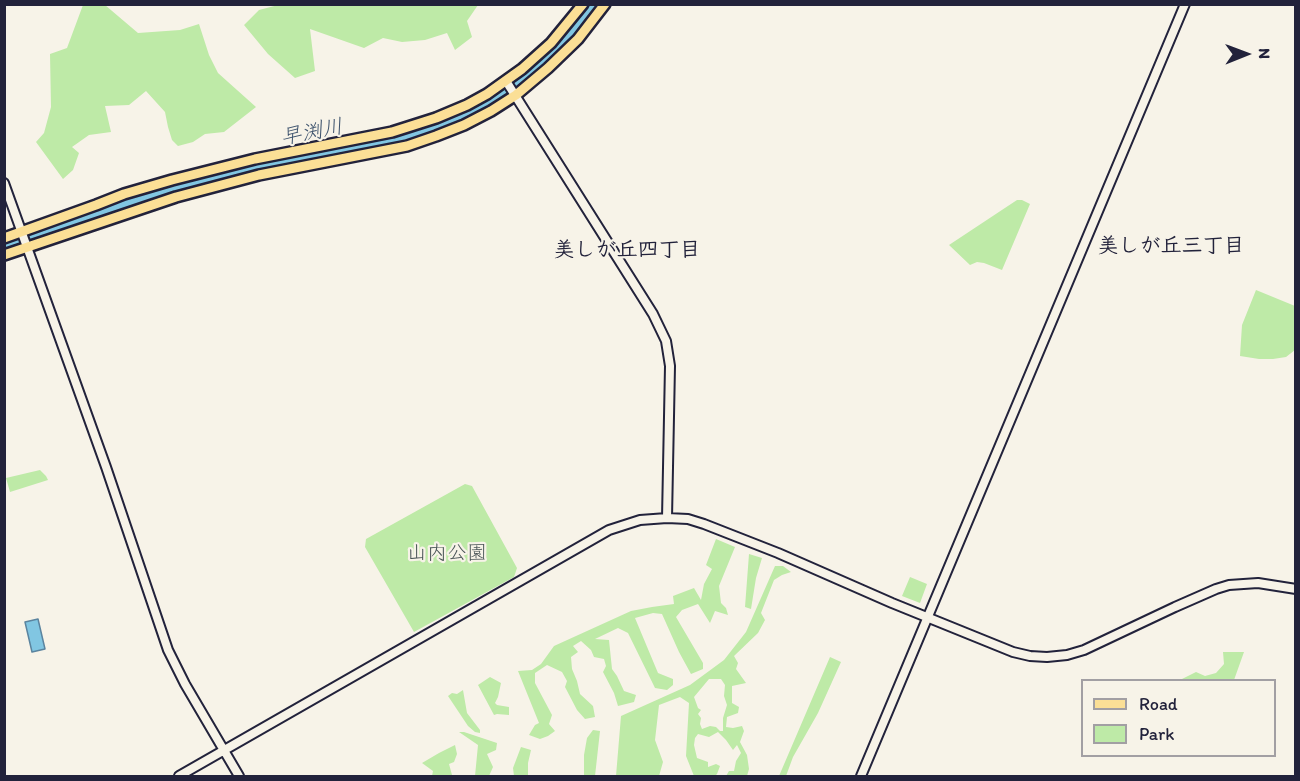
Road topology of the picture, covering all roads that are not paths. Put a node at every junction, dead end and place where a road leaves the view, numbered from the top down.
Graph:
1 (583, 4) edge
2 (605, 4) edge
3 (1185, 4) edge
4 (511, 88) junction
5 (4, 183) edge
6 (22, 231) junction
7 (4, 238) edge
8 (27, 247) junction
9 (4, 255) edge
10 (667, 518) junction
11 (1296, 589) edge
12 (928, 617) junction
13 (224, 751) junction
14 (179, 777) edge
15 (239, 777) edge
16 (861, 777) edge

1 - 4 main road
2 - 4 main road
3 - 12 street
4 - 6 main road
4 - 8 main road
4 - 10 street
5 - 6 street
6 - 7 main road
6 - 8 street
8 - 9 main road
8 - 13 street
10 - 12 street
10 - 13 street
11 - 12 street
12 - 16 street
13 - 14 street
13 - 15 street

